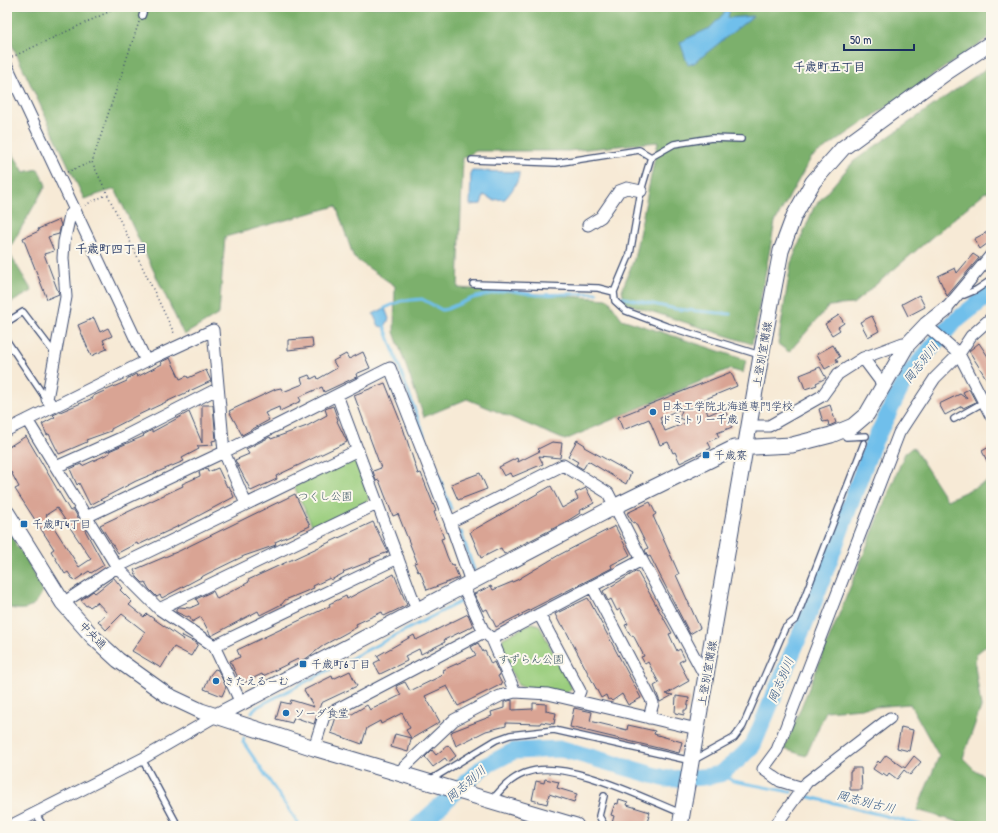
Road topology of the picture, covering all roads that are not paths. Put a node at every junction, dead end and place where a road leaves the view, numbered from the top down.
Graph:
1 (145, 7) edge
2 (142, 16) road end
3 (991, 43) edge
4 (7, 66) edge
5 (741, 139) dead end
6 (651, 157) junction
7 (472, 160) dead end
8 (641, 191) junction
9 (75, 210) junction
10 (588, 225) dead end
11 (991, 255) edge
12 (991, 280) edge
13 (473, 284) dead end
14 (614, 292) junction
15 (960, 294) junction
16 (946, 310) joint
17 (991, 318) edge
18 (7, 322) edge
19 (931, 329) junction
20 (7, 341) edge
21 (907, 345) junction
22 (957, 352) junction
23 (55, 354) junction
24 (761, 356) junction
25 (863, 358) junction
26 (146, 361) junction
27 (884, 386) junction
28 (217, 389) junction
29 (337, 395) junction
30 (984, 402) junction
31 (50, 403) junction
32 (991, 416) edge
33 (954, 419) dead end
34 (27, 420) junction
35 (749, 426) junction
36 (7, 430) edge
37 (841, 431) junction
38 (866, 436) dead end
39 (864, 443) dead end
40 (746, 448) junction
41 (358, 450) junction
42 (224, 452) junction
43 (56, 467) junction
44 (246, 504) junction
45 (377, 504) junction
46 (614, 507) junction
47 (7, 512) edge
48 (86, 517) junction
49 (450, 522) junction
50 (398, 558) junction
51 (642, 560) junction
52 (117, 567) junction
53 (467, 584) junction
54 (592, 586) junction
55 (63, 603) junction
56 (159, 609) junction
57 (417, 610) junction
58 (539, 614) junction
59 (488, 636) junction
60 (214, 646) junction
61 (706, 678) junction
62 (515, 692) junction
63 (576, 701) junction
64 (241, 703) junction
65 (216, 716) junction
66 (649, 718) junction
67 (890, 718) dead end
68 (697, 729) junction
69 (314, 748) junction
70 (142, 759) junction
71 (691, 763) junction
72 (398, 773) junction
73 (434, 783) junction
74 (803, 788) junction
75 (604, 796) dead end
76 (488, 799) junction
77 (35, 812) junction
78 (682, 815) edge
79 (571, 825) edge
80 (10, 826) edge
81 (43, 826) edge
82 (178, 826) edge
83 (605, 826) edge
84 (775, 826) edge

1 - 2 lane
3 - 24 street, 上登別室蘭線
4 - 9 street
5 - 6 lane
6 - 7 lane
6 - 8 lane
8 - 10 street
8 - 14 lane
9 - 23 street
9 - 26 street
11 - 15 street
12 - 15 lane
13 - 14 lane
14 - 24 lane
15 - 16 street
16 - 19 street
17 - 22 street
18 - 23 lane
19 - 21 street
19 - 22 street
20 - 31 lane
21 - 25 street
21 - 27 street
22 - 30 street
22 - 74 street
23 - 31 street
24 - 35 street, 上登別室蘭線
25 - 27 street
25 - 35 street
26 - 28 street
26 - 31 street
27 - 37 street
28 - 42 street
28 - 43 street
29 - 41 street
29 - 42 street
29 - 49 street
30 - 32 street
30 - 33 lane
31 - 34 street
34 - 36 street
34 - 43 street
35 - 40 street, 上登別室蘭線
37 - 38 lane
37 - 40 street
39 - 71 lane
40 - 46 street
40 - 61 street, 上登別室蘭線
41 - 44 street
41 - 45 street
42 - 44 street
42 - 48 street
43 - 48 street
44 - 52 street
45 - 50 street
45 - 56 street
46 - 49 street
46 - 51 street
46 - 53 street
47 - 55 street, 中央通
48 - 52 street
49 - 53 street
50 - 57 street
50 - 60 street
51 - 54 street
51 - 61 street
52 - 55 street
52 - 56 street
53 - 57 street
53 - 59 street
54 - 58 street
54 - 66 street
55 - 65 street, 中央通
56 - 60 street
57 - 64 street
58 - 59 street
58 - 63 street
59 - 62 street
59 - 69 street
60 - 64 street
61 - 68 street, 上登別室蘭線
62 - 63 street
62 - 72 street
63 - 66 street
64 - 65 street
65 - 69 street, 中央通
65 - 70 street
66 - 68 street
67 - 74 street
68 - 71 street, 上登別室蘭線
69 - 72 street, 中央通
70 - 77 street
70 - 82 lane
71 - 73 lane
71 - 78 street, 上登別室蘭線
72 - 73 street, 中央通
73 - 76 street, 中央通
74 - 84 street
75 - 83 lane
76 - 78 lane
76 - 79 street, 中央通
77 - 80 street
77 - 81 lane

